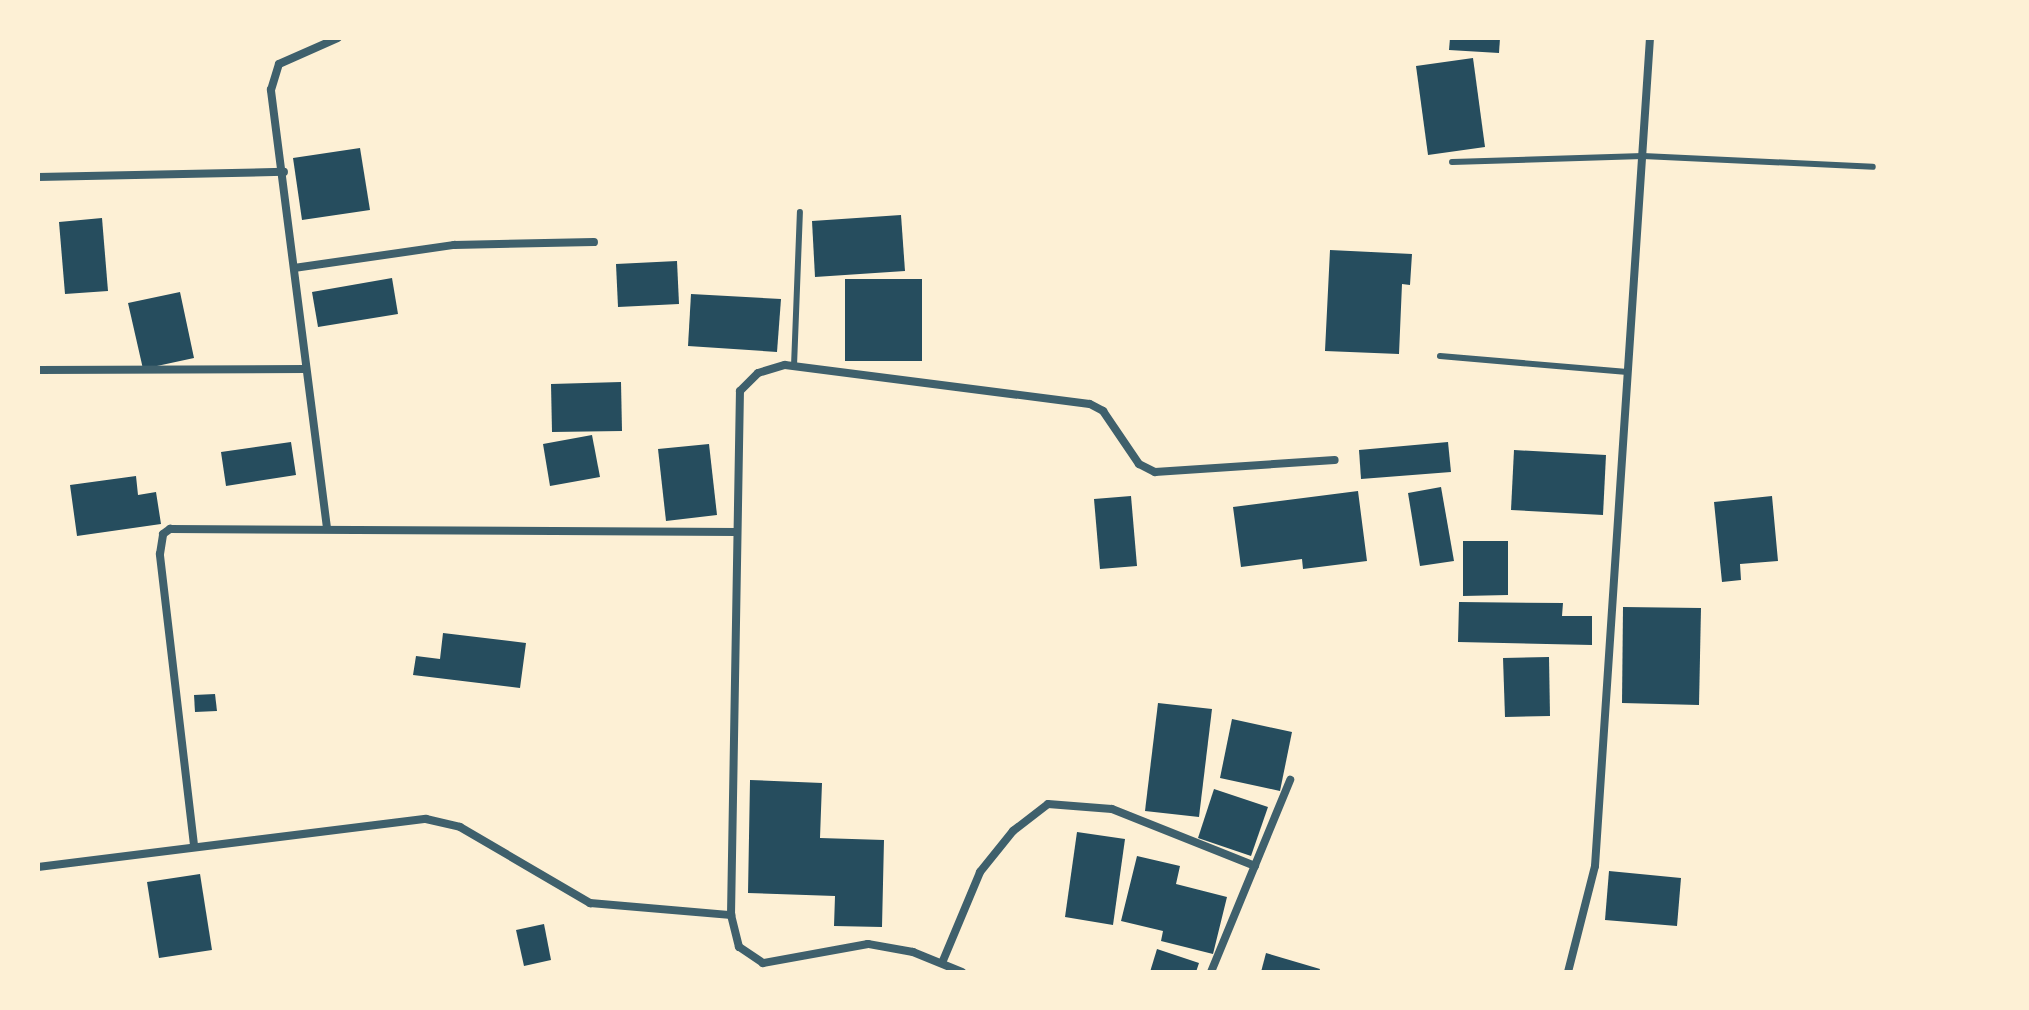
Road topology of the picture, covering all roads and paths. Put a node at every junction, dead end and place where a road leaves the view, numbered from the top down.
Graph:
1 (338, 38) edge
2 (1650, 38) edge
3 (1643, 156) junction
4 (1452, 162) dead end
5 (1873, 167) dead end
6 (284, 172) junction
7 (38, 177) edge
8 (800, 212) dead end
9 (594, 242) dead end
10 (294, 268) junction
11 (1440, 356) dead end
12 (794, 366) junction
13 (306, 369) junction
14 (38, 370) edge
15 (1627, 372) junction
16 (1335, 460) dead end
17 (327, 528) junction
18 (737, 532) junction
19 (1290, 780) dead end
20 (194, 845) junction
21 (1255, 866) junction
22 (38, 867) edge
23 (731, 915) junction
24 (942, 963) junction
25 (962, 972) edge
26 (1211, 972) edge
27 (1568, 972) edge

1 - 6 street
2 - 3 street
3 - 4 lane
3 - 5 lane
3 - 15 street
6 - 7 street
6 - 10 street
8 - 12 lane
9 - 10 street
10 - 13 street
11 - 15 lane
12 - 16 street
12 - 18 street
13 - 14 street
13 - 17 street
15 - 27 street
17 - 18 street
17 - 20 street
18 - 23 street
19 - 21 street
20 - 22 street
20 - 23 street
21 - 24 street
21 - 26 street
23 - 24 street
24 - 25 street

